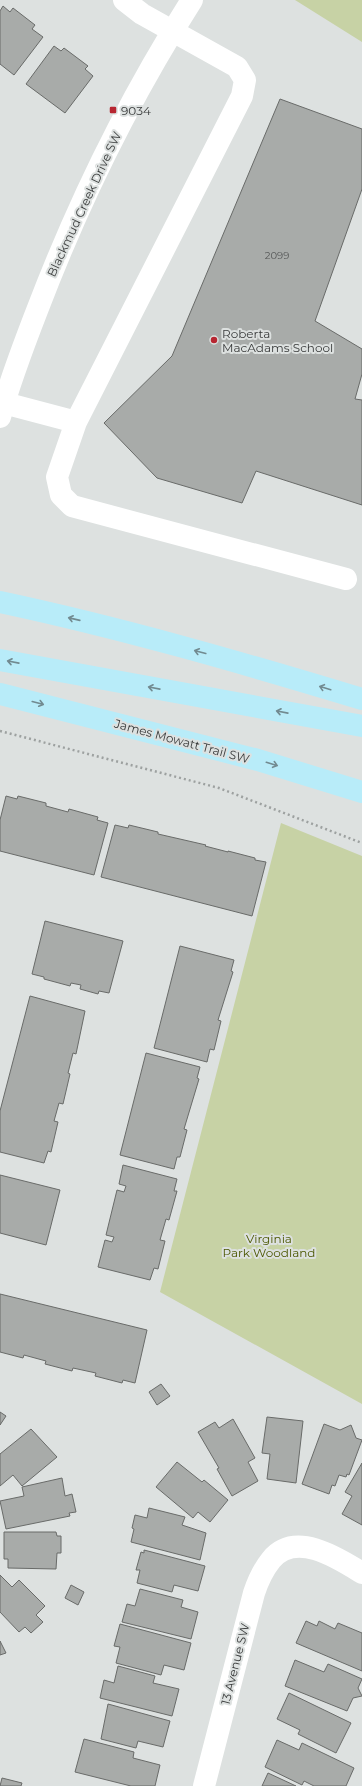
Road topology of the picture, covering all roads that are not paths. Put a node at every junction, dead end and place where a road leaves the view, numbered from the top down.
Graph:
1 (124, 0) edge
2 (192, 0) edge
3 (173, 30) junction
4 (2, 411) edge
5 (76, 422) junction
6 (346, 579) dead end
7 (0, 602) edge
8 (0, 660) edge
9 (0, 694) edge
10 (362, 699) edge
11 (362, 726) edge
12 (362, 792) edge
13 (362, 1573) edge
14 (204, 1786) edge

1 - 3 street
2 - 3 street, Blackmud Creek Drive SW
3 - 4 street, Blackmud Creek Drive SW
3 - 5 street
4 - 5 street
5 - 6 street
10 -> 7 main road
11 -> 8 main road
9 -> 12 main road, James Mowatt Trail SW
13 - 14 street, 13 Avenue SW

